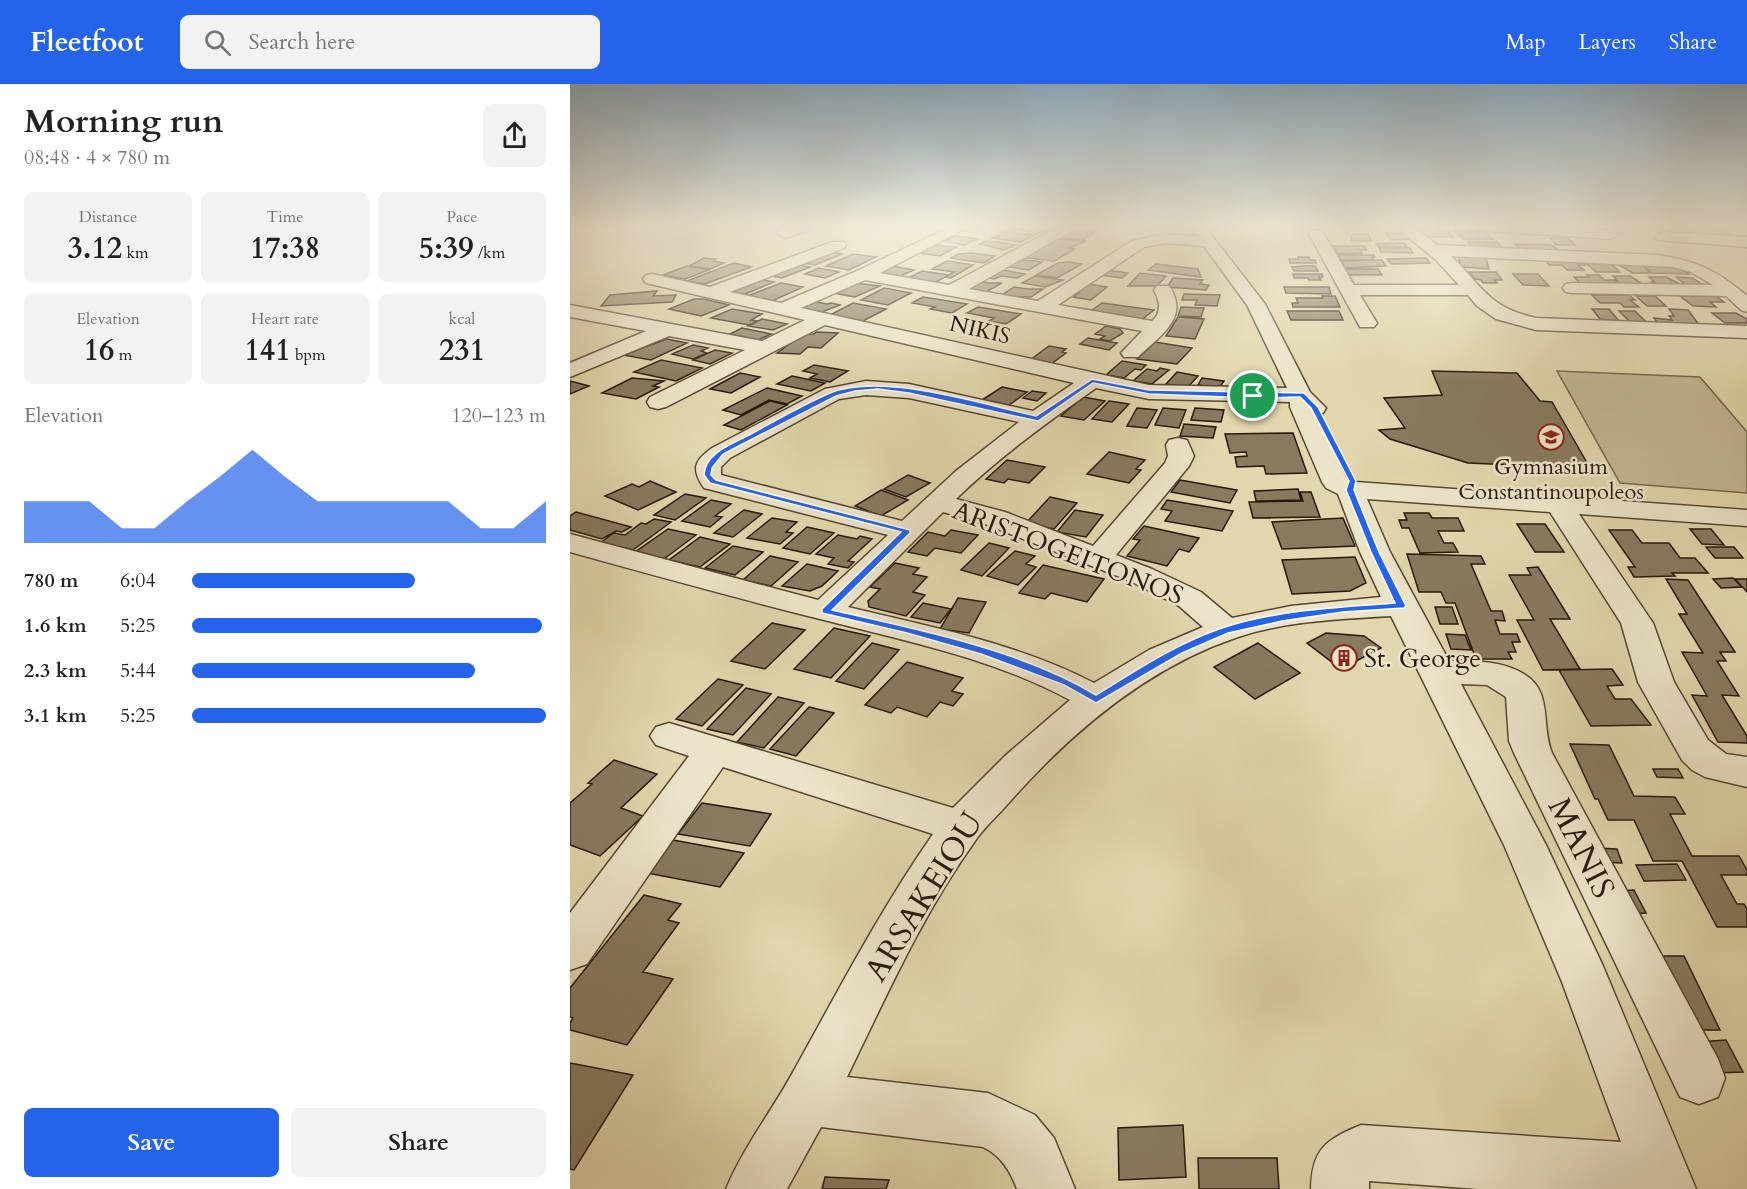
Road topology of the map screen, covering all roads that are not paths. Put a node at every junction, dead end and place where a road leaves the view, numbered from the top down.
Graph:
1 (652, 279) dead end
2 (748, 279) edge
3 (853, 279) edge
4 (887, 279) edge
5 (974, 279) edge
6 (1085, 279) edge
7 (1237, 279) edge
8 (1342, 279) edge
9 (1461, 279) edge
10 (1563, 279) edge
11 (1715, 279) edge
12 (1572, 288) junction
13 (1163, 290) dead end
14 (1348, 290) junction
15 (1471, 290) junction
16 (952, 291) junction
17 (1731, 291) junction
18 (712, 292) junction
19 (1586, 305) dead end
20 (1747, 306) edge
21 (1042, 307) junction
22 (785, 308) junction
23 (574, 314) edge
24 (822, 319) junction
25 (1367, 323) dead end
26 (1156, 328) junction
27 (668, 329) junction
28 (1747, 332) edge
29 (766, 348) junction
30 (1131, 353) dead end
31 (570, 371) edge
32 (1092, 381) junction
33 (1302, 394) junction
34 (657, 402) dead end
35 (1038, 419) junction
36 (1178, 445) dead end
37 (1350, 490) junction
38 (937, 502) junction
39 (1557, 504) junction
40 (1747, 518) edge
41 (907, 531) junction
42 (570, 543) edge
43 (1098, 558) junction
44 (1401, 606) junction
45 (825, 611) junction
46 (1226, 630) junction
47 (1438, 673) junction
48 (1096, 699) junction
49 (669, 736) dead end
50 (715, 750) junction
51 (1747, 772) edge
52 (962, 827) junction
53 (570, 949) edge
54 (1699, 1078) dead end
55 (807, 1099) junction
56 (1664, 1181) edge
57 (755, 1189) edge
58 (1046, 1189) edge
59 (1340, 1189) edge

1 - 18 street, NIKIS
2 - 18 street
3 - 22 street
4 - 16 street
5 - 16 street
6 - 21 street
7 - 33 street
8 - 14 street
9 - 15 street
10 - 12 street
11 - 17 street
12 - 17 street
12 - 19 street
13 - 26 street
14 - 15 street
14 - 25 street
15 - 28 street
16 - 21 street
17 - 20 street
18 - 22 street, NIKIS
21 - 26 street
22 - 24 street, NIKIS
23 - 27 street
24 - 29 street
24 - 32 street, NIKIS
26 - 30 street
27 - 29 street
27 - 31 street
29 - 34 street
32 - 33 street, NIKIS
32 - 35 street
33 - 37 street
35 - 38 street
35 - 41 street
36 - 43 street
37 - 39 street
37 - 44 street
38 - 41 street
38 - 43 street, ARISTOGEITONOS
39 - 40 street
39 - 51 street
41 - 45 street
42 - 45 street
43 - 46 street, ARISTOGEITONOS
44 - 46 street, ARSAKEIOU
44 - 47 street
45 - 48 street
46 - 48 street, ARSAKEIOU
47 - 54 street, MANIS
47 - 56 street
48 - 52 street, ARSAKEIOU
49 - 50 street
50 - 52 street
50 - 53 street
52 - 55 street, ARSAKEIOU
55 - 57 street, ARSAKEIOU
55 - 58 street
56 - 59 street

